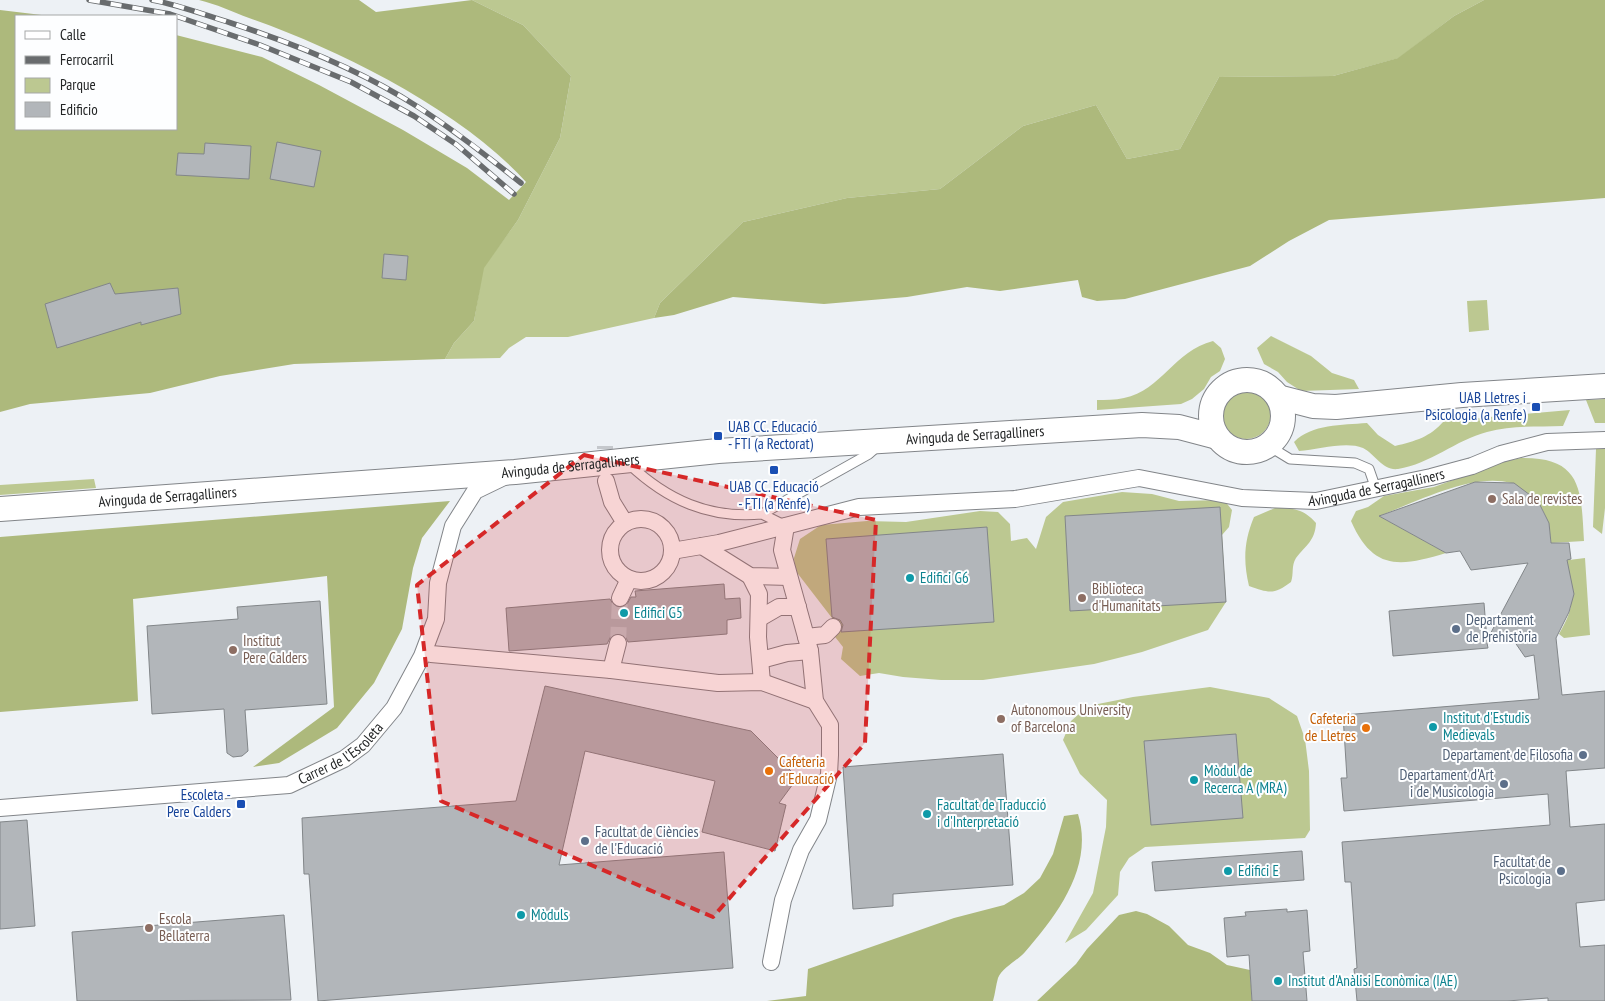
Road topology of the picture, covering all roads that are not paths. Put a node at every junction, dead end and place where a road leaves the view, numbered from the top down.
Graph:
1 (1605, 386) edge
2 (1278, 397) junction
3 (1212, 405) junction
4 (1336, 407) junction
5 (1142, 425) junction
6 (1217, 437) junction
7 (1274, 437) junction
8 (886, 440) junction
9 (1605, 440) edge
10 (625, 460) junction
11 (515, 472) junction
12 (606, 481) tunnel mouth
13 (1376, 489) junction
14 (0, 509) edge
15 (762, 514) junction
16 (625, 524) junction
17 (786, 526) junction
18 (702, 546) junction
19 (672, 551) junction
20 (750, 576) junction
21 (789, 577) junction
22 (629, 579) junction
23 (620, 598) tunnel mouth
24 (798, 607) junction
25 (760, 618) junction
26 (832, 627) dead end
27 (618, 643) tunnel mouth
28 (808, 644) junction
29 (431, 654) dead end
30 (761, 660) junction
31 (611, 670) junction
32 (762, 682) junction
33 (815, 701) junction
34 (0, 808) edge
35 (771, 962) dead end

1 - 4 street
2 - 3 street
2 - 4 street
2 - 7 street
3 - 5 street, Avinguda de Serragalliners
3 - 6 street
4 - 7 street
5 - 6 street, Avinguda de Serragalliners
5 - 8 street, Avinguda de Serragalliners
6 - 7 street
7 - 13 lane
8 - 10 street, Avinguda de Serragalliners
8 - 15 lane
9 - 13 street, Avinguda de Serragalliners
10 - 11 street, Avinguda de Serragalliners
10 - 15 lane
11 - 14 street, Avinguda de Serragalliners
11 - 34 street, Carrer de l'Escoleta
12 - 16 street, Avinguda de Serragalliners
13 - 17 street, Avinguda de Serragalliners
15 - 17 lane
16 - 19 street
16 - 22 street
17 - 18 street, Avinguda de Serragalliners
17 - 21 street
18 - 19 street, Avinguda de Serragalliners
18 - 20 street
19 - 22 street
20 - 21 street
20 - 25 street
21 - 24 street
22 - 23 street
24 - 25 street
24 - 28 street
25 - 30 street
26 - 28 street
27 - 31 street
28 - 30 street
28 - 33 street
29 - 31 street
30 - 32 street
31 - 32 street
32 - 33 street
33 - 35 street

